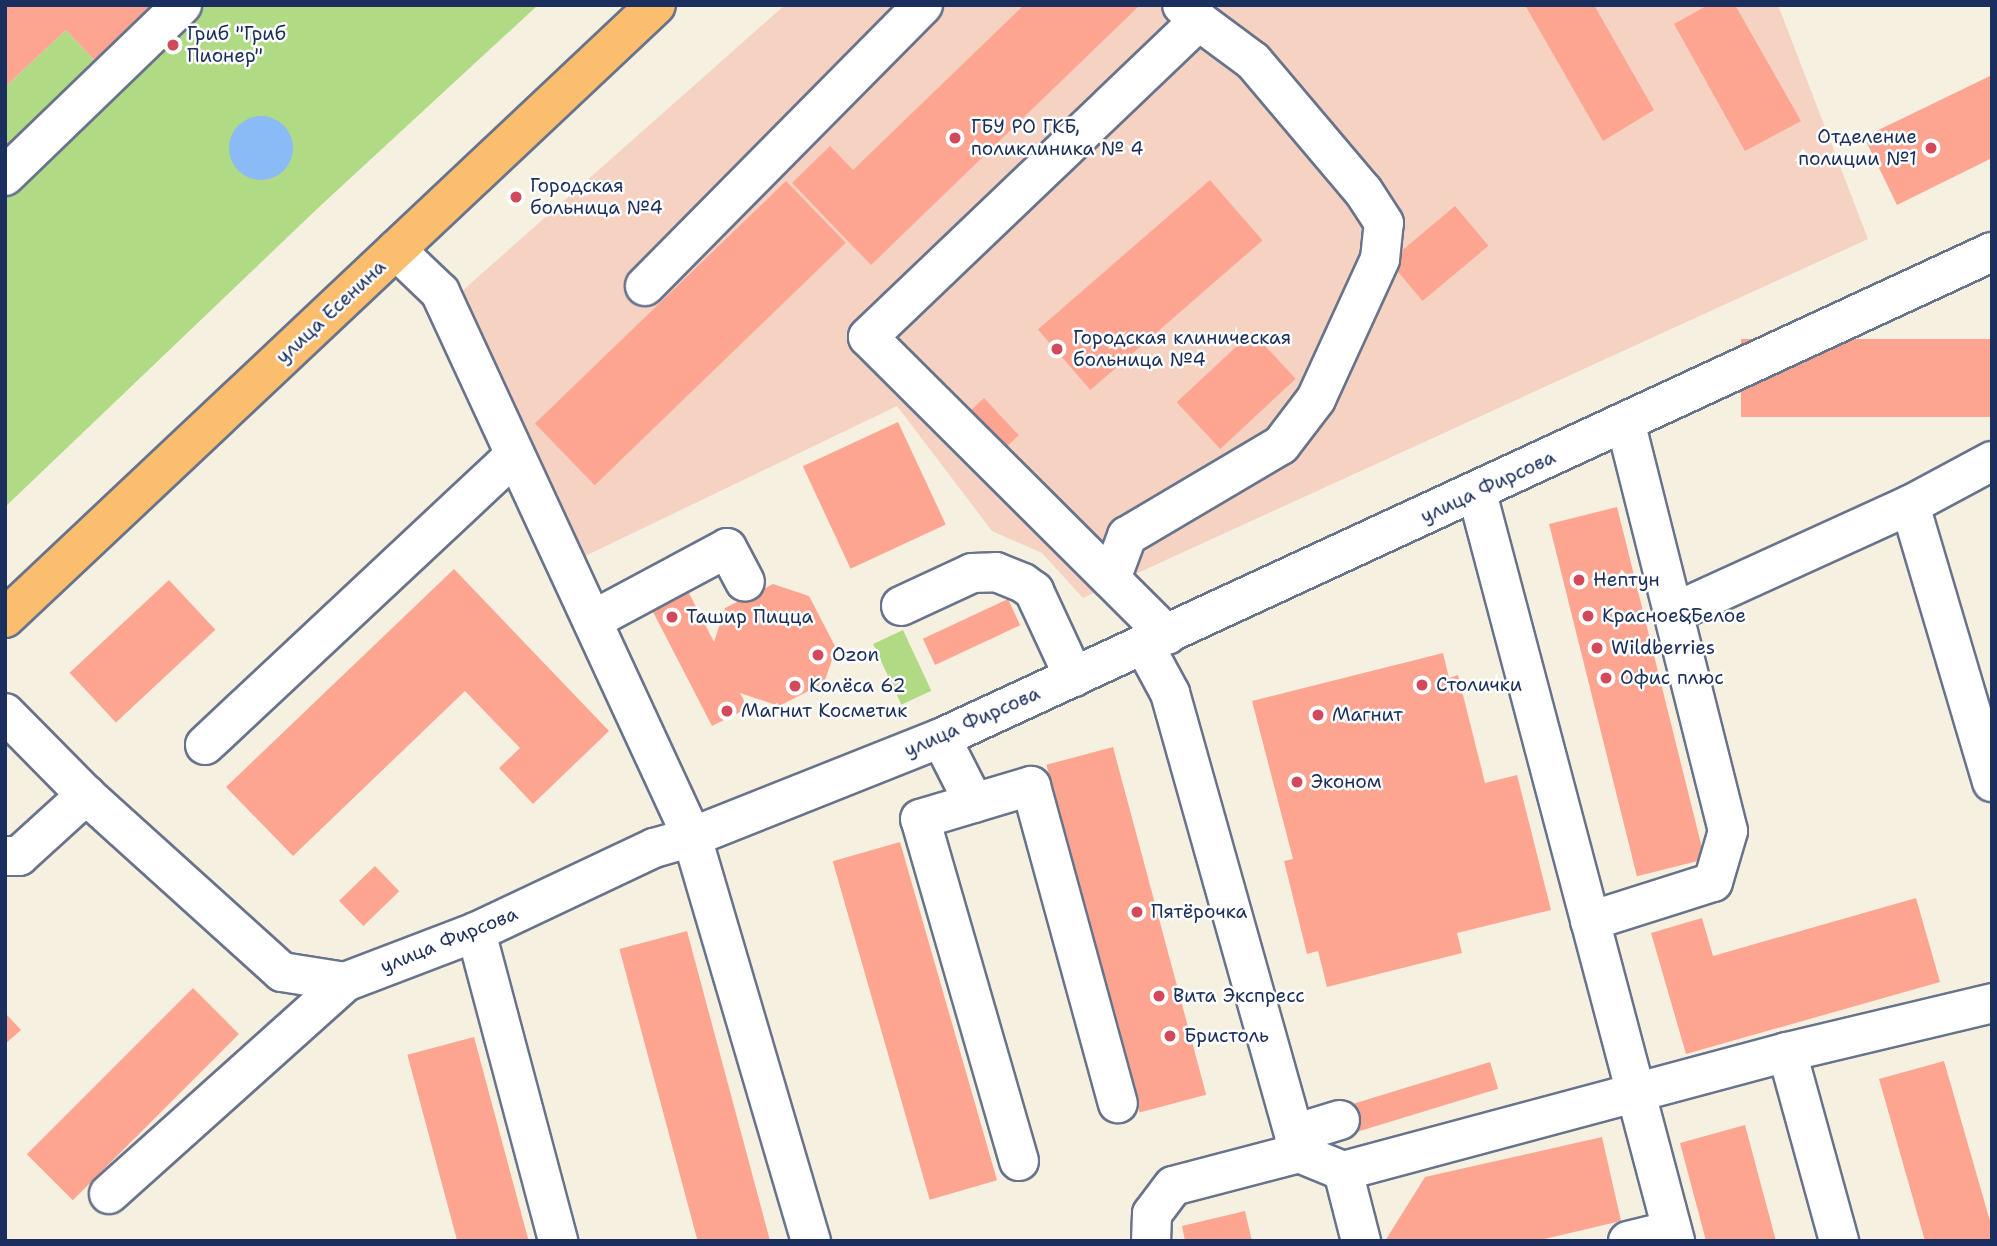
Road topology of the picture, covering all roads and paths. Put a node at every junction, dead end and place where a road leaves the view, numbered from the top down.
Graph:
1 (181, 5) edge
2 (656, 5) edge
3 (923, 5) edge
4 (1191, 13) edge
5 (5, 176) edge
6 (396, 250) junction
7 (1992, 252) edge
8 (644, 285) dead end
9 (1626, 424) junction
10 (513, 457) junction
11 (1992, 461) edge
12 (1477, 493) junction
13 (1910, 505) junction
14 (1111, 579) junction
15 (745, 582) dead end
16 (901, 607) dead end
17 (1675, 612) junction
18 (5, 618) edge
19 (593, 620) junction
20 (1156, 640) junction
21 (1074, 677) junction
22 (5, 713) edge
23 (941, 737) junction
24 (205, 745) dead end
25 (1992, 782) edge
26 (86, 795) junction
27 (974, 803) junction
28 (692, 837) junction
29 (5, 856) edge
30 (1590, 921) junction
31 (476, 932) junction
32 (345, 982) junction
33 (1992, 1003) edge
34 (1787, 1052) junction
35 (1636, 1093) junction
36 (1118, 1103) dead end
37 (1340, 1120) dead end
38 (1296, 1143) junction
39 (1019, 1161) dead end
40 (1343, 1171) junction
41 (109, 1194) dead end
42 (1673, 1236) edge
43 (558, 1241) edge
44 (811, 1241) edge
45 (1152, 1241) edge
46 (1361, 1241) edge
47 (1628, 1241) edge
48 (1839, 1241) edge

1 - 5 street
2 - 6 main road, улица Есенина
3 - 8 street
4 - 14 street
4 - 14 street
6 - 10 street
6 - 18 main road, улица Есенина
7 - 9 street, улица Фирсова
9 - 12 street, улица Фирсова
9 - 17 street
10 - 19 street
10 - 24 street
11 - 13 street
12 - 20 street, улица Фирсова
12 - 30 street
13 - 17 street
13 - 25 street
14 - 20 street
15 - 19 street
16 - 21 street
17 - 30 street
19 - 28 street
20 - 21 street, улица Фирсова
20 - 38 street
21 - 23 street, улица Фирсова
22 - 26 street, улица Фирсова
23 - 27 street
23 - 28 street, улица Фирсова
26 - 29 street
26 - 32 street, улица Фирсова
27 - 36 street
27 - 39 street
28 - 31 street, улица Фирсова
28 - 44 street
30 - 35 street
31 - 32 street, улица Фирсова
31 - 43 street
32 - 41 street
33 - 34 street
34 - 35 street
34 - 48 street
35 - 40 street
35 - 42 street
37 - 38 street
38 - 40 street
38 - 45 street
40 - 46 street
42 - 47 street

